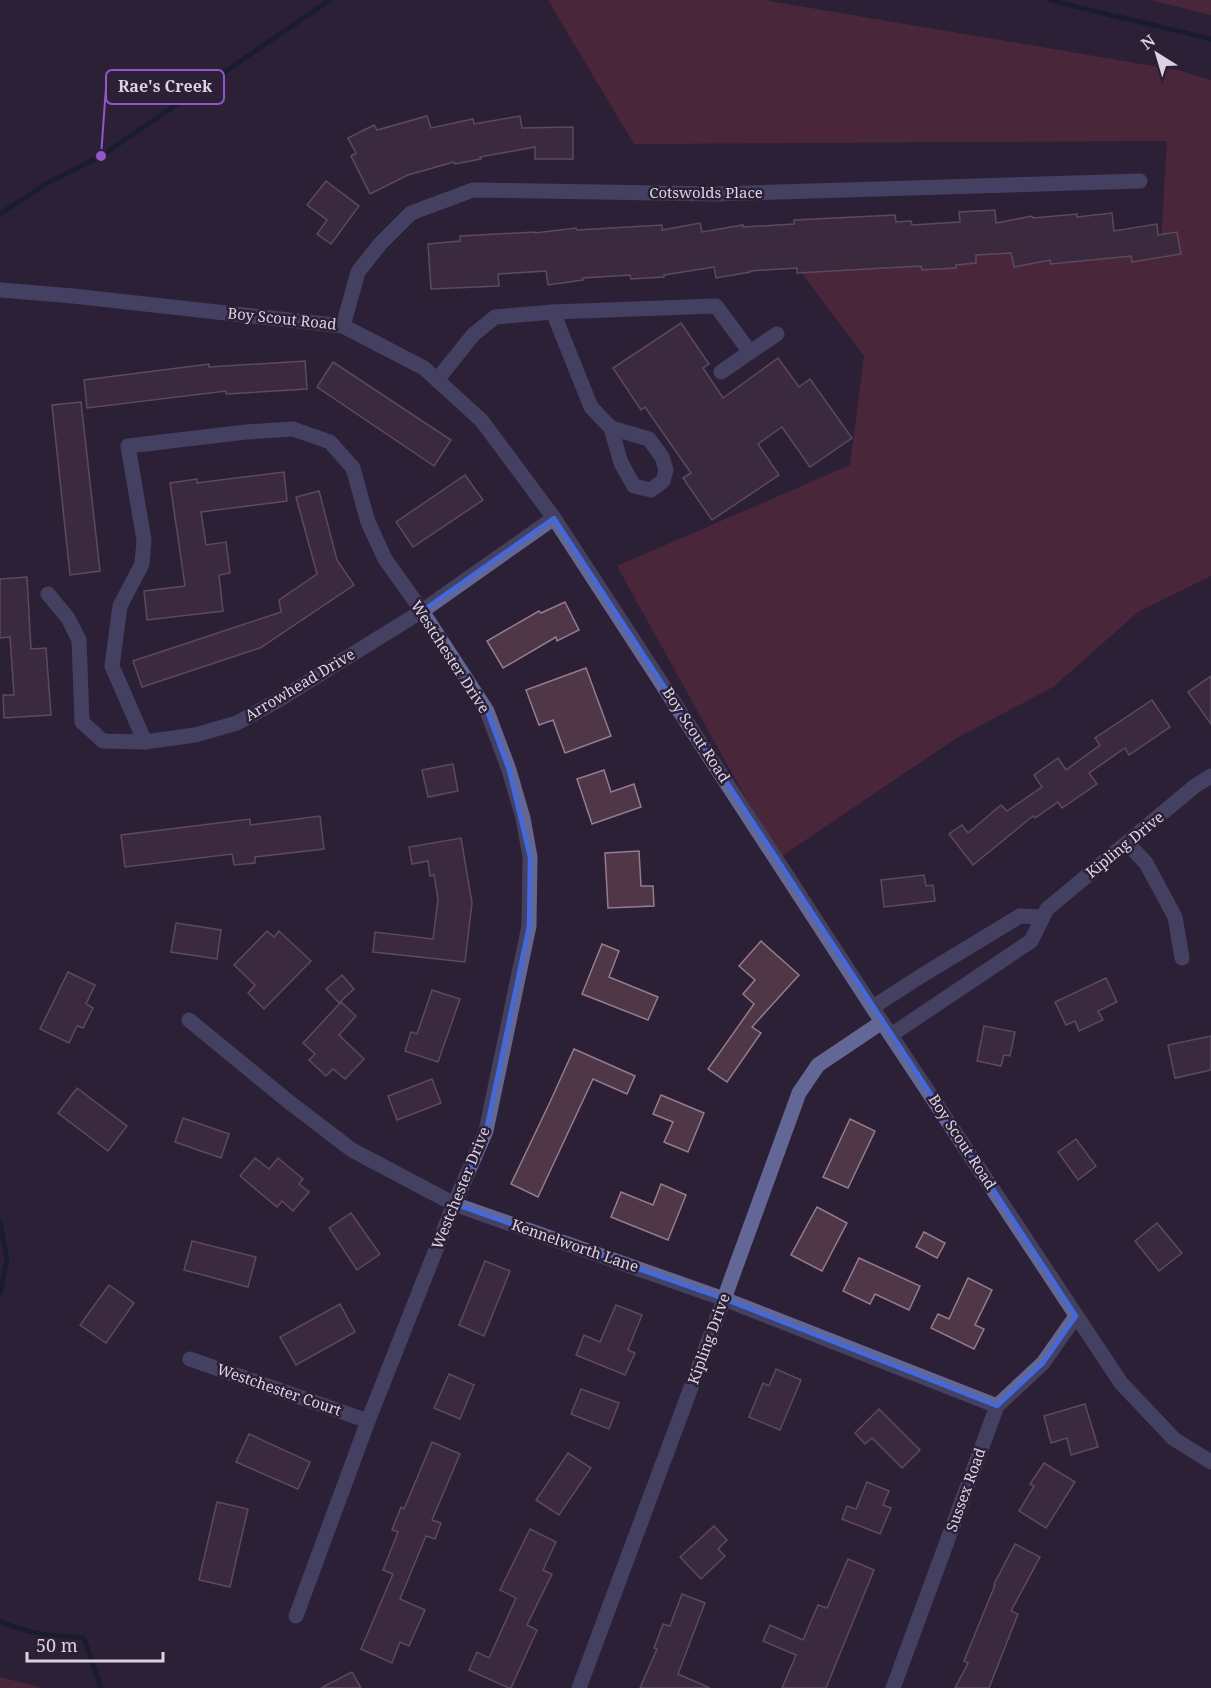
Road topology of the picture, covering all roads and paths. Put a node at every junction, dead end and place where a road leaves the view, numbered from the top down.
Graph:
1 (1140, 181) dead end
2 (0, 290) edge
3 (553, 312) junction
4 (343, 326) junction
5 (777, 334) dead end
6 (750, 352) junction
7 (721, 372) dead end
8 (437, 380) junction
9 (611, 428) dead end
10 (554, 518) junction
11 (48, 594) dead end
12 (422, 611) junction
13 (145, 742) junction
14 (1211, 776) edge
15 (1127, 843) junction
16 (1042, 917) junction
17 (1182, 958) dead end
18 (873, 1007) junction
19 (189, 1020) dead end
20 (886, 1029) junction
21 (454, 1204) junction
22 (724, 1299) junction
23 (1076, 1316) junction
24 (190, 1359) dead end
25 (997, 1406) junction
26 (368, 1421) junction
27 (1211, 1462) edge
28 (296, 1616) dead end
29 (579, 1688) edge
30 (894, 1688) edge

1 - 4 street, Cotswolds Place
2 - 4 street, Boy Scout Road
3 - 6 street
3 - 8 street
3 - 9 street
4 - 8 street, Boy Scout Road
5 - 6 street
6 - 7 street
8 - 10 street, Boy Scout Road
10 - 12 street, Arrowhead Drive
10 - 18 street, Boy Scout Road
11 - 13 street, Arrowhead Drive
12 - 13 street, Arrowhead Drive
12 - 13 street, Westchester Drive
12 - 21 street, Westchester Drive
14 - 15 street, Kipling Drive
15 - 16 street, Kipling Drive
15 - 17 street
16 - 18 street
16 - 20 street, Kipling Drive
18 - 20 street, Boy Scout Road
19 - 21 street, Kennelworth Lane
20 - 22 street, Kipling Drive
20 - 23 street, Boy Scout Road
21 - 22 street, Kennelworth Lane
21 - 26 street, Westchester Drive
22 - 25 street, Kennelworth Lane
22 - 29 street, Kipling Drive
23 - 25 street, Sussex Road
23 - 27 street, Boy Scout Road
24 - 26 street, Westchester Court
25 - 30 street, Sussex Road
26 - 28 street, Westchester Drive

